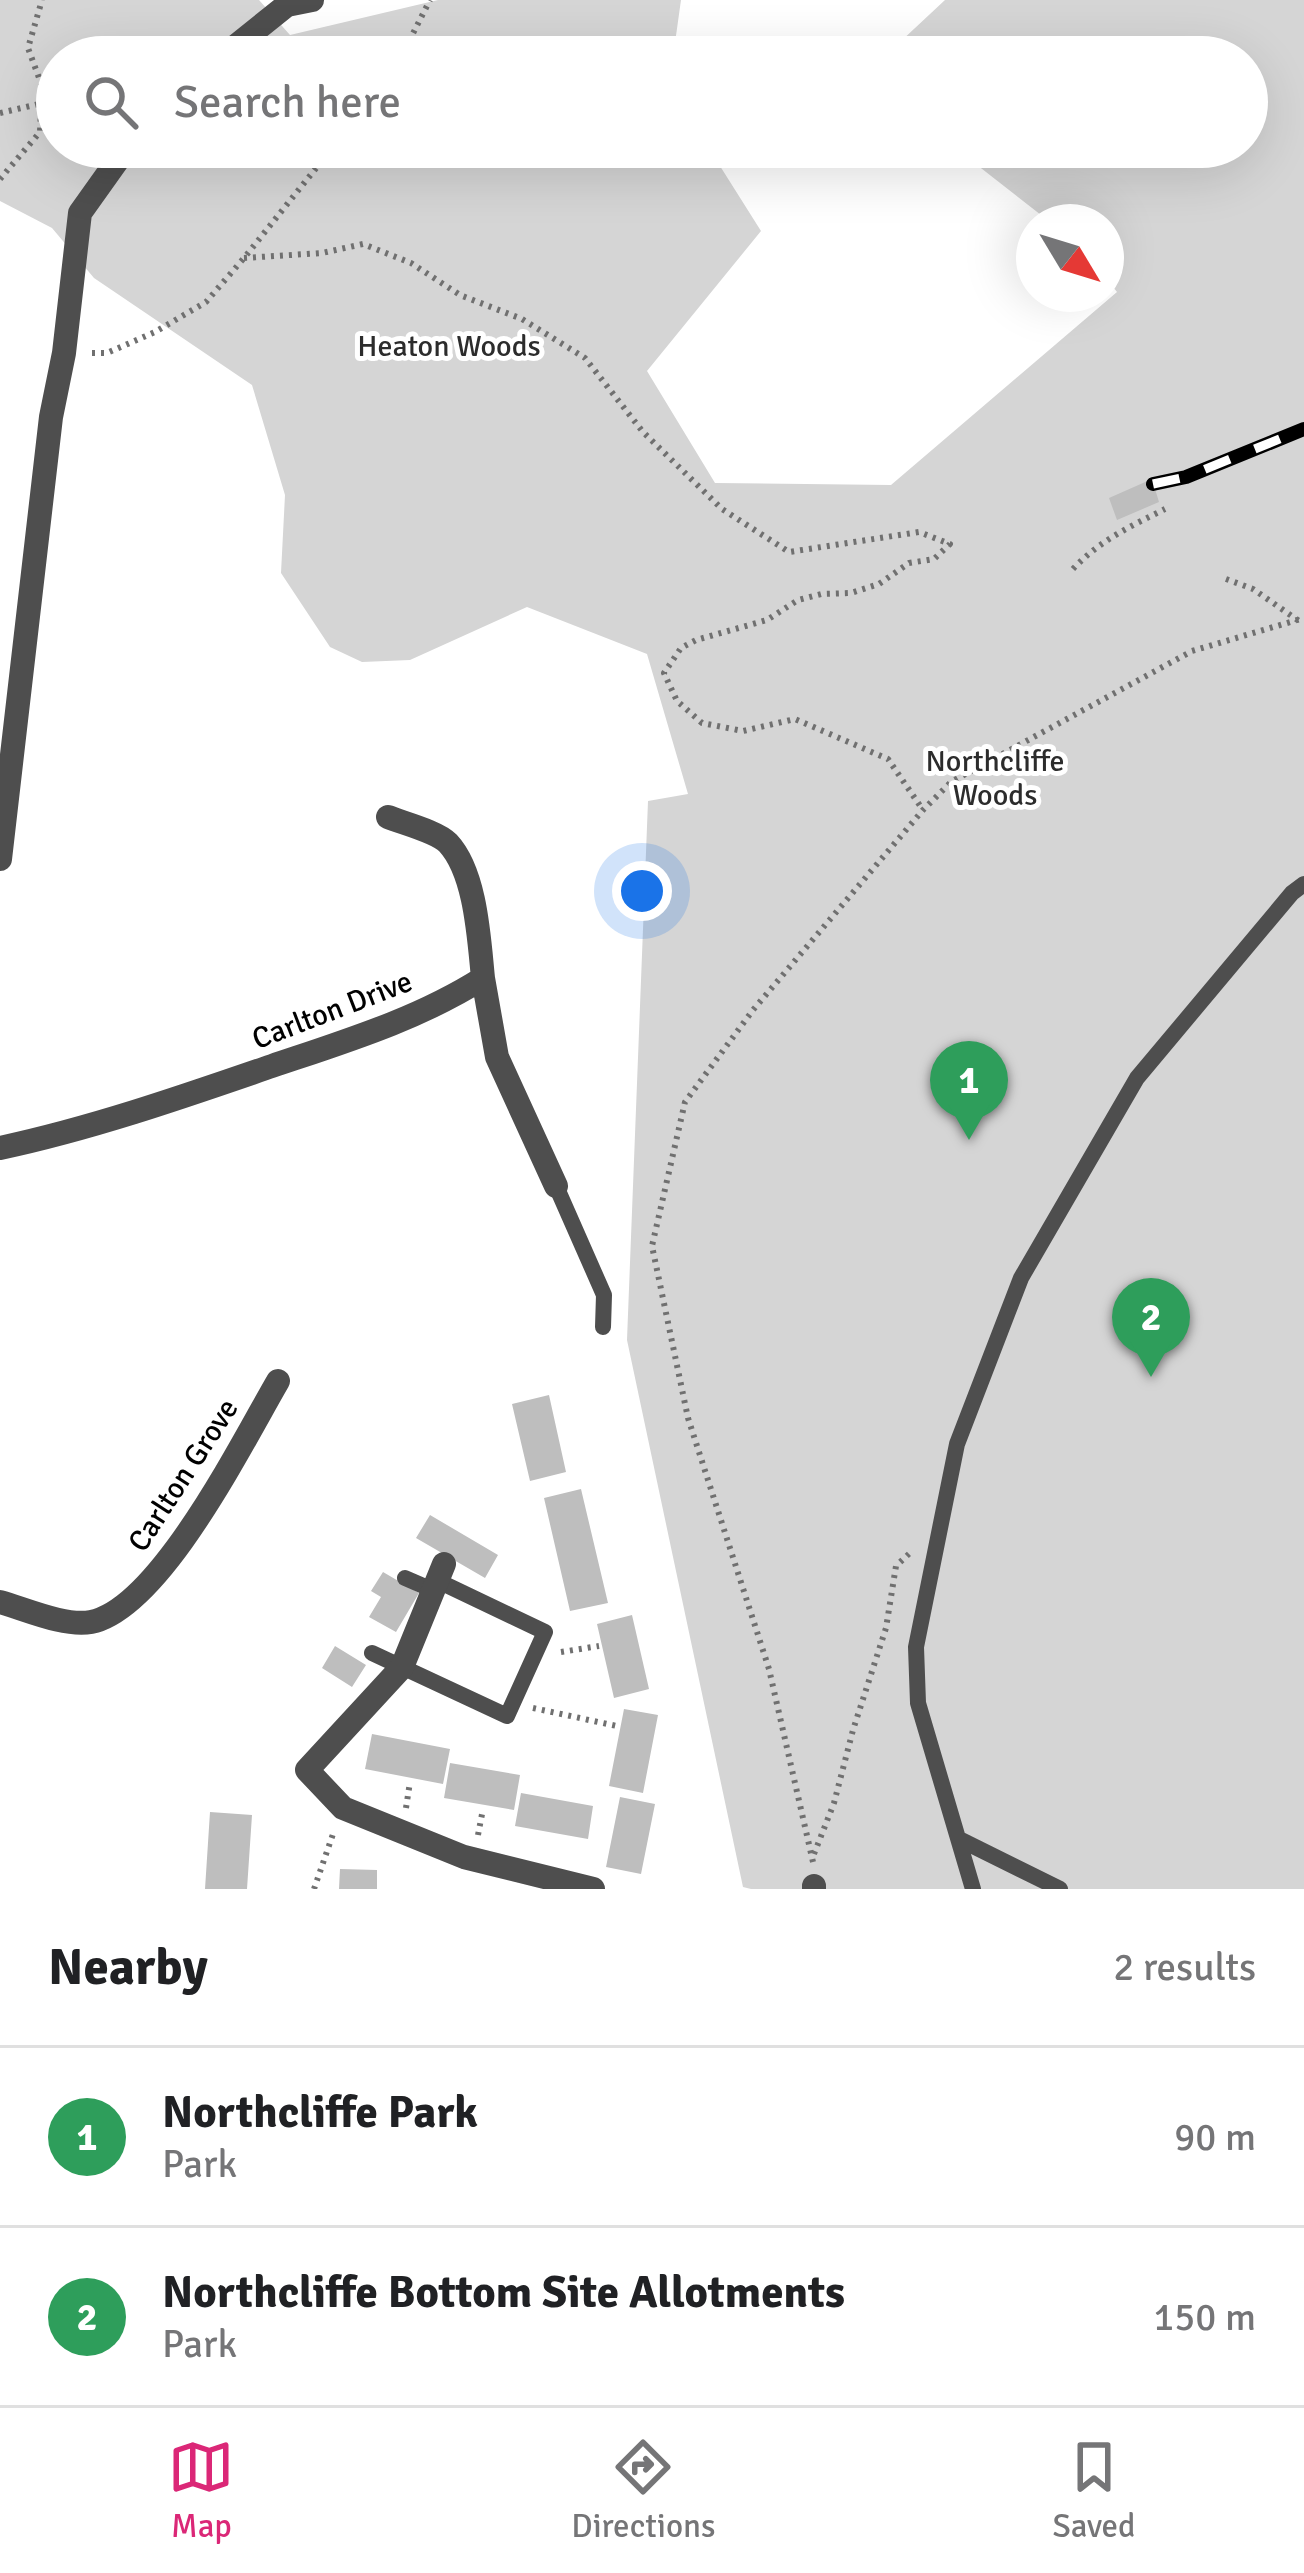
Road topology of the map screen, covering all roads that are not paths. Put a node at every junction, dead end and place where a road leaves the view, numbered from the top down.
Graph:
1 (312, 0) edge
2 (248, 36) edge
3 (112, 168) edge
4 (10, 668) edge
5 (388, 817) dead end
6 (0, 860) edge
7 (1304, 884) edge
8 (482, 978) junction
9 (0, 1148) edge
10 (556, 1186) joint
11 (603, 1327) dead end
12 (278, 1382) dead end
13 (405, 1578) dead end
14 (439, 1578) junction
15 (0, 1602) edge
16 (372, 1653) dead end
17 (402, 1667) junction
18 (959, 1839) junction
19 (1053, 1888) edge
20 (593, 1889) edge
21 (973, 1889) edge

1 - 2 street
3 - 4 street
4 - 6 street
5 - 8 street
7 - 18 lane
8 - 9 street, Carlton Drive
8 - 10 street
10 - 11 lane
12 - 15 street, Carlton Grove
13 - 14 lane
14 - 17 street
14 - 17 lane
16 - 17 lane
17 - 20 street
18 - 19 lane
18 - 21 lane

